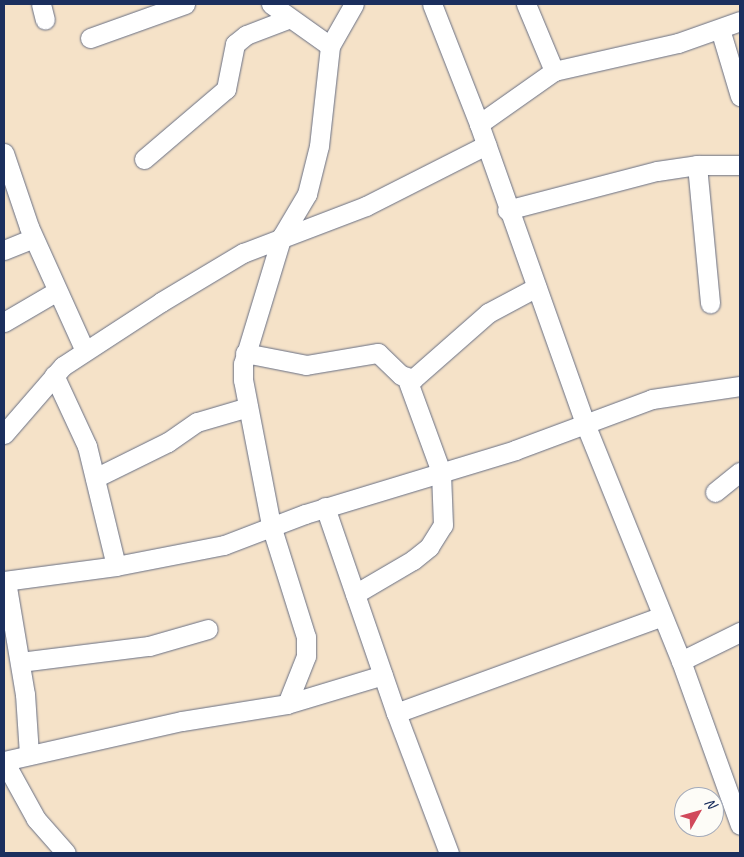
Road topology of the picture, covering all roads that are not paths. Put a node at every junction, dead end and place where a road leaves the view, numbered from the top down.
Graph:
1 (185, 4) edge
2 (270, 4) edge
3 (354, 4) edge
4 (432, 4) edge
5 (526, 4) edge
6 (288, 19) junction
7 (740, 21) edge
8 (720, 29) junction
9 (90, 38) dead end
10 (330, 46) junction
11 (554, 71) junction
12 (740, 96) edge
13 (479, 124) junction
14 (486, 145) junction
15 (4, 153) edge
16 (144, 159) dead end
17 (697, 165) junction
18 (740, 165) edge
19 (508, 210) junction
20 (282, 236) junction
21 (33, 238) junction
22 (4, 250) edge
23 (537, 287) junction
24 (57, 291) junction
25 (710, 303) dead end
26 (4, 322) edge
27 (84, 349) junction
28 (246, 353) junction
29 (54, 374) junction
30 (407, 379) junction
31 (740, 386) edge
32 (248, 407) junction
33 (586, 426) junction
34 (4, 434) edge
35 (441, 472) junction
36 (740, 472) edge
37 (95, 478) junction
38 (714, 492) dead end
39 (325, 508) junction
40 (271, 525) junction
41 (116, 566) junction
42 (5, 581) edge
43 (355, 594) junction
44 (662, 616) junction
45 (208, 629) dead end
46 (740, 632) edge
47 (681, 661) junction
48 (20, 662) junction
49 (383, 675) junction
50 (287, 704) junction
51 (396, 713) junction
52 (29, 755) junction
53 (4, 761) edge
54 (740, 825) edge
55 (66, 853) edge
56 (450, 853) edge

1 - 9 street
2 - 6 street
3 - 10 street
4 - 13 street
5 - 11 street
6 - 10 street
6 - 16 street
7 - 8 street
8 - 11 street
8 - 12 street
10 - 20 street
11 - 13 street
13 - 14 street
14 - 19 street
14 - 20 street
15 - 21 street
17 - 18 street
17 - 19 street
17 - 25 street
19 - 23 street
20 - 27 street
20 - 28 street
21 - 22 street
21 - 24 street
23 - 30 street
23 - 33 street
24 - 26 street
24 - 27 street
27 - 29 street
28 - 30 street
28 - 32 street
29 - 34 street
29 - 37 street
30 - 35 street
31 - 33 street
32 - 37 street
32 - 40 street
33 - 35 street
33 - 44 street
35 - 39 street
35 - 43 street
36 - 38 street
37 - 41 street
39 - 40 street
39 - 43 street
40 - 41 street
40 - 50 street
41 - 42 street
42 - 48 street
43 - 49 street
44 - 47 street
44 - 51 street
45 - 48 street
46 - 47 street
47 - 54 street
48 - 52 street
49 - 50 street
49 - 51 street
50 - 52 street
51 - 56 street
52 - 53 street
53 - 55 street

